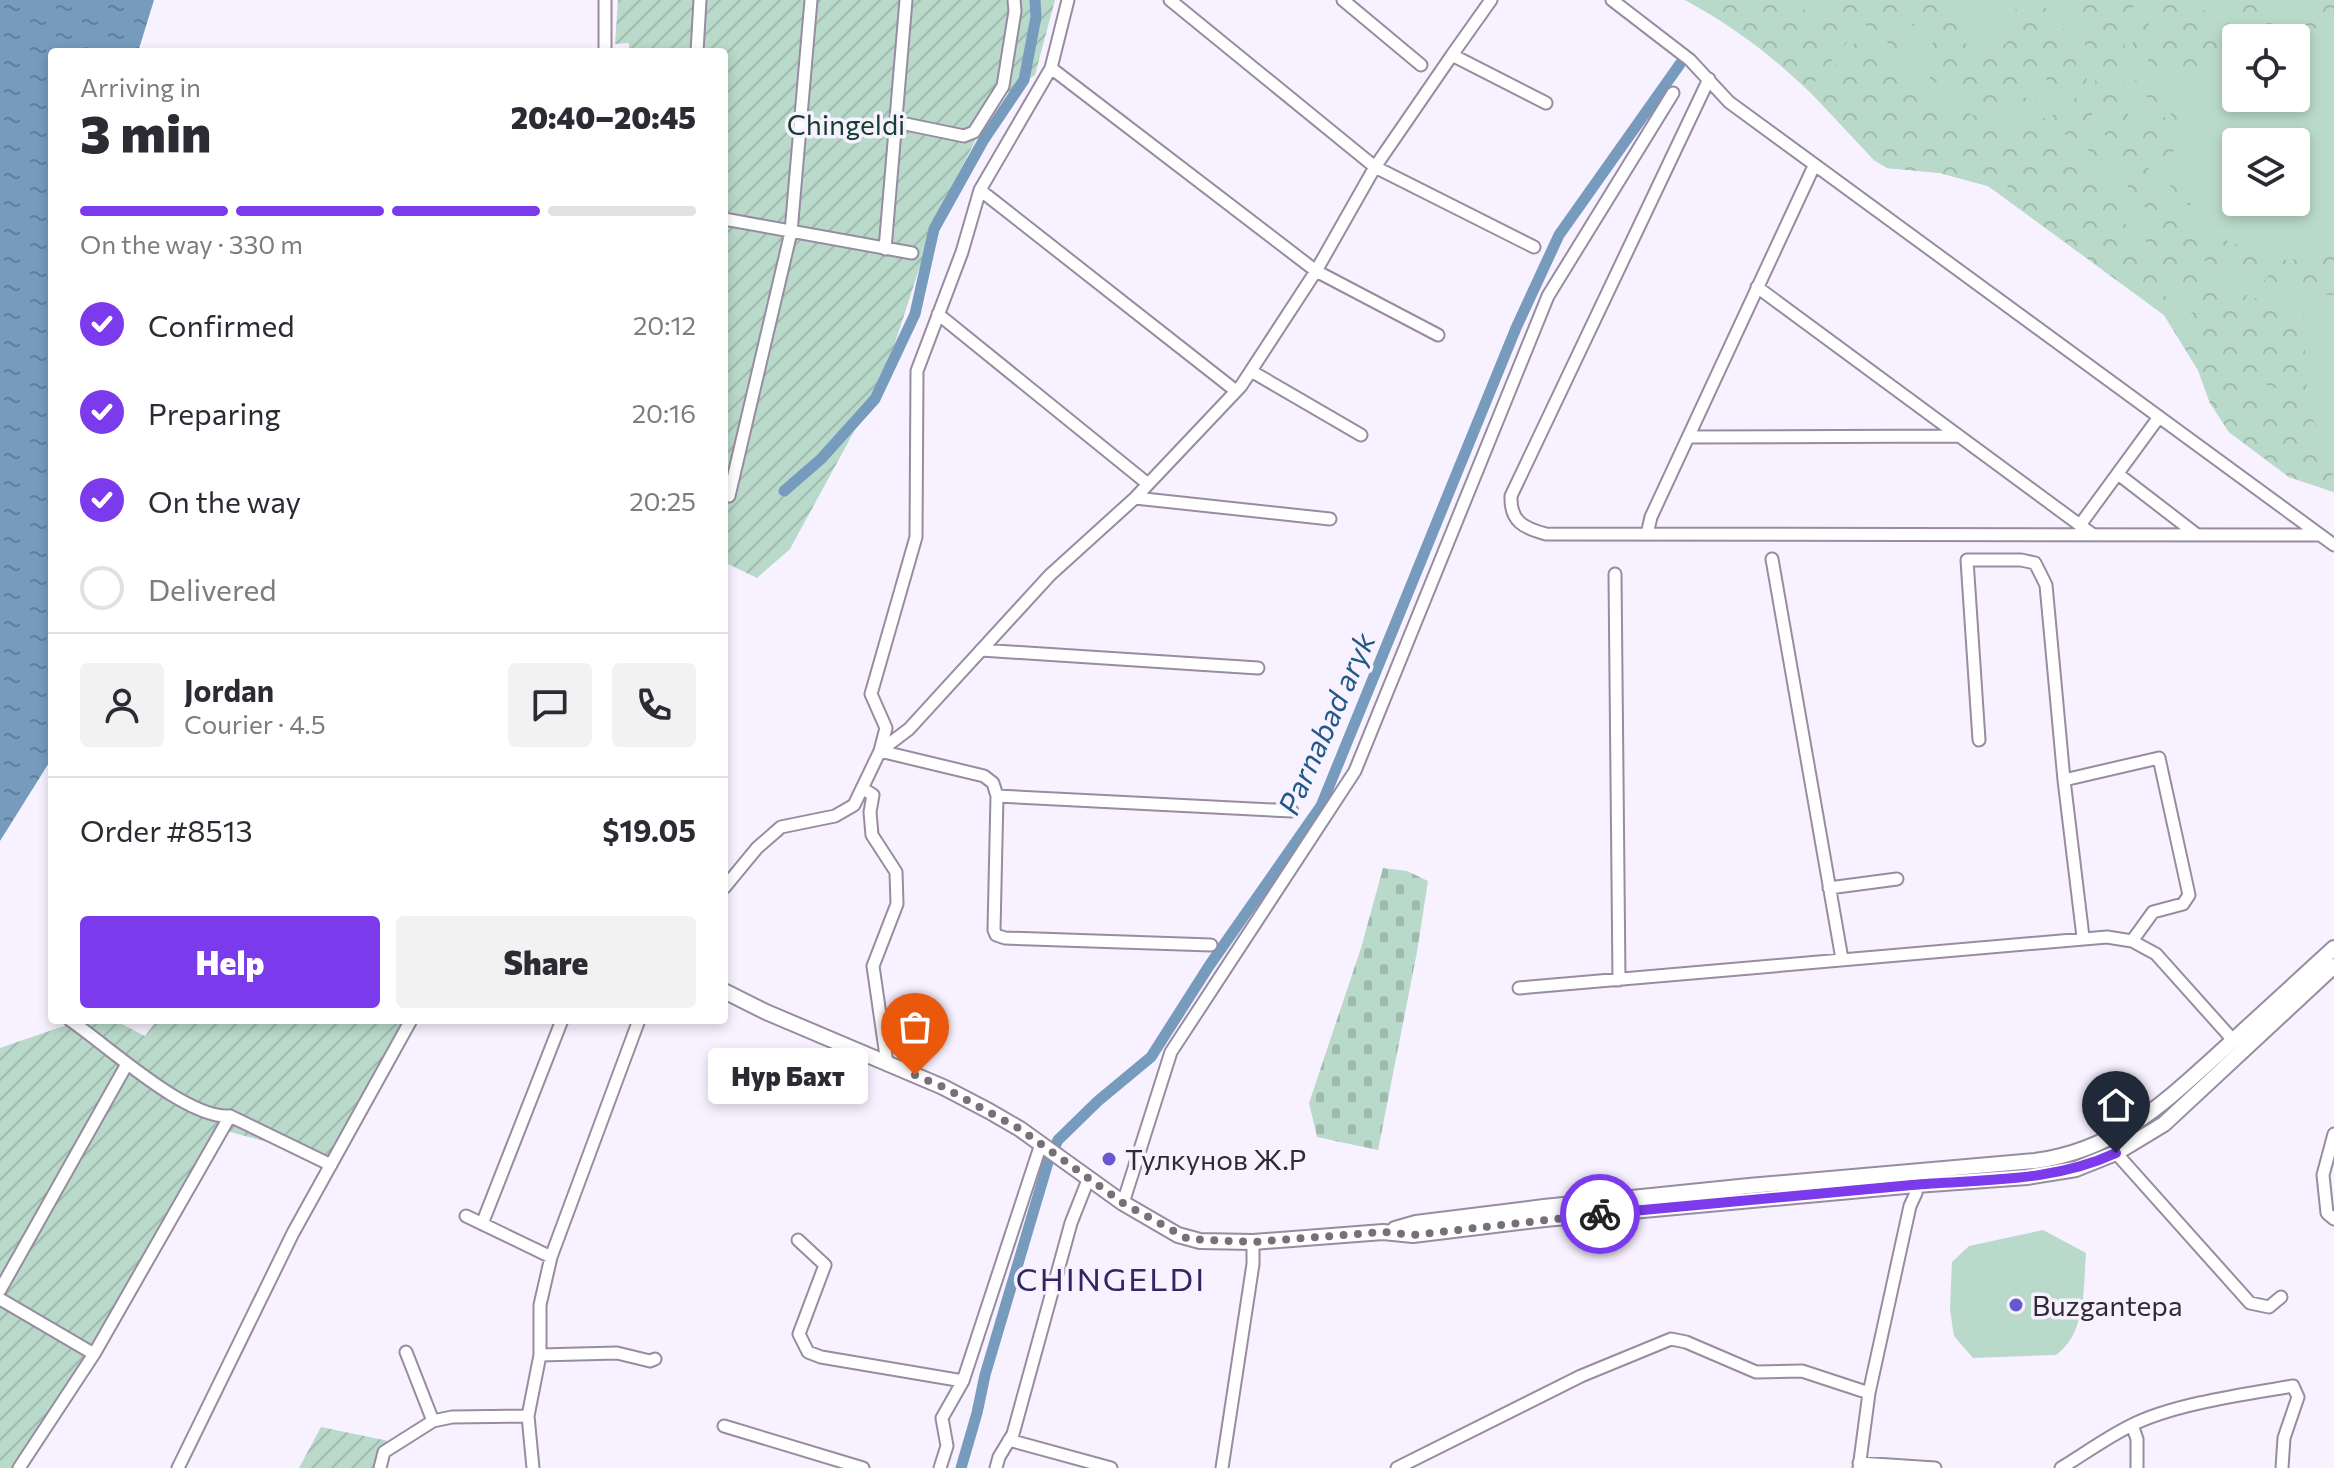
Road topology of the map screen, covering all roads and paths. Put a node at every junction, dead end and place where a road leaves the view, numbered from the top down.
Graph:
1 (605, 0) edge
2 (700, 0) edge
3 (811, 0) edge
4 (906, 0) edge
5 (1014, 0) edge
6 (1068, 0) edge
7 (1170, 0) edge
8 (1343, 0) edge
9 (1491, 0) edge
10 (1612, 0) edge
11 (605, 48) edge
12 (697, 48) edge
13 (1452, 55) junction
14 (1421, 65) dead end
15 (1051, 68) junction
16 (1709, 79) junction
17 (1673, 93) dead end
18 (1546, 103) dead end
19 (896, 122) junction
20 (1814, 166) junction
21 (1375, 167) junction
22 (980, 190) junction
23 (728, 220) edge
24 (791, 232) junction
25 (1534, 247) dead end
26 (885, 249) junction
27 (912, 253) dead end
28 (1316, 271) junction
29 (1757, 287) junction
30 (938, 314) junction
31 (1438, 335) dead end
32 (1251, 371) junction
33 (1236, 391) junction
34 (2159, 417) junction
35 (1361, 435) dead end
36 (1959, 436) junction
37 (1688, 437) junction
38 (2118, 474) junction
39 (1148, 484) junction
40 (729, 496) dead end
41 (1135, 498) junction
42 (1330, 519) dead end
43 (2080, 525) junction
44 (1647, 534) junction
45 (2093, 535) junction
46 (2196, 535) junction
47 (2320, 535) junction
48 (2334, 545) edge
49 (1772, 559) dead end
50 (1615, 574) dead end
51 (981, 650) junction
52 (1258, 668) dead end
53 (1979, 740) dead end
54 (880, 751) junction
55 (2064, 780) junction
56 (862, 788) junction
57 (997, 796) junction
58 (1292, 811) dead end
59 (1897, 879) dead end
60 (728, 883) edge
61 (1829, 888) junction
62 (2083, 937) junction
63 (2132, 941) junction
64 (1211, 945) dead end
65 (2334, 948) edge
66 (1842, 959) junction
67 (2334, 966) edge
68 (1619, 980) junction
69 (1519, 988) dead end
70 (728, 993) edge
71 (75, 1024) edge
72 (409, 1024) edge
73 (560, 1024) edge
74 (638, 1024) edge
75 (2233, 1040) junction
76 (887, 1063) junction
77 (127, 1064) junction
78 (230, 1116) junction
79 (2334, 1134) edge
80 (1041, 1144) junction
81 (2116, 1153) junction
82 (331, 1165) junction
83 (1915, 1178) junction
84 (1088, 1180) junction
85 (1123, 1203) junction
86 (466, 1216) dead end
87 (2334, 1219) edge
88 (482, 1224) junction
89 (798, 1240) dead end
90 (1245, 1242) junction
91 (551, 1257) junction
92 (0, 1290) edge
93 (2281, 1297) dead end
94 (0, 1299) edge
95 (406, 1352) dead end
96 (94, 1354) junction
97 (540, 1355) junction
98 (655, 1359) dead end
99 (963, 1381) junction
100 (1869, 1393) junction
101 (528, 1416) junction
102 (433, 1421) junction
103 (2132, 1425) junction
104 (724, 1426) dead end
105 (1009, 1440) junction
106 (1859, 1465) edge
107 (19, 1468) edge
108 (178, 1468) edge
109 (380, 1468) edge
110 (533, 1468) edge
111 (863, 1468) edge
112 (940, 1468) edge
113 (996, 1468) edge
114 (1111, 1468) edge
115 (1222, 1468) edge
116 (1397, 1468) edge
117 (1935, 1468) edge
118 (2061, 1468) edge
119 (2137, 1468) edge
120 (2282, 1468) edge

1 - 11 street
2 - 12 street
3 - 24 street
4 - 19 street
5 - 19 street
6 - 15 street
7 - 21 street
8 - 14 street
9 - 13 street
10 - 16 street
13 - 18 street
13 - 21 street
15 - 22 street
15 - 28 street
16 - 20 street
16 - 44 street
17 - 85 street
19 - 26 street
20 - 29 street
20 - 34 street
21 - 25 street
21 - 28 street
22 - 30 street
22 - 33 street
23 - 24 street
24 - 26 street
24 - 40 street
26 - 27 street
28 - 31 street
28 - 32 street
29 - 36 street
29 - 37 street
30 - 39 street
30 - 54 street
32 - 33 street
32 - 35 street
33 - 39 street
34 - 38 street
34 - 47 street
36 - 37 street
36 - 43 street
37 - 44 street
38 - 43 street
38 - 46 street
39 - 41 street
41 - 42 street
41 - 51 street
43 - 45 street
44 - 45 street
45 - 46 street
46 - 47 street
47 - 48 street
49 - 61 street
50 - 68 street
51 - 52 street
51 - 54 street
53 - 55 street
54 - 56 street
54 - 57 street
55 - 62 street
55 - 63 street
56 - 60 street
56 - 76 street
57 - 58 street
57 - 64 street
59 - 61 street
61 - 66 street
62 - 63 street
62 - 66 street
63 - 75 street
65 - 75 main road
66 - 68 street
67 - 81 main road
68 - 69 street
70 - 76 main road
71 - 77 street
72 - 82 street
73 - 88 street
74 - 91 street
75 - 83 main road
76 - 80 main road
77 - 78 street
77 - 92 street
78 - 82 street
78 - 96 street
79 - 87 street
80 - 84 main road
80 - 99 street
81 - 83 main road
81 - 93 street
82 - 108 street
83 - 90 main road
83 - 100 street
84 - 85 main road
84 - 105 street
85 - 90 main road
86 - 88 street
88 - 91 street
89 - 99 street
90 - 115 street
91 - 97 street
94 - 96 street
95 - 102 street
96 - 107 street
97 - 98 street
97 - 101 street
99 - 112 street
100 - 106 street
100 - 116 street
101 - 102 street
101 - 110 street
102 - 109 street
103 - 118 street
103 - 119 street
103 - 120 street
104 - 111 street
105 - 113 street
105 - 114 street
106 - 117 street

